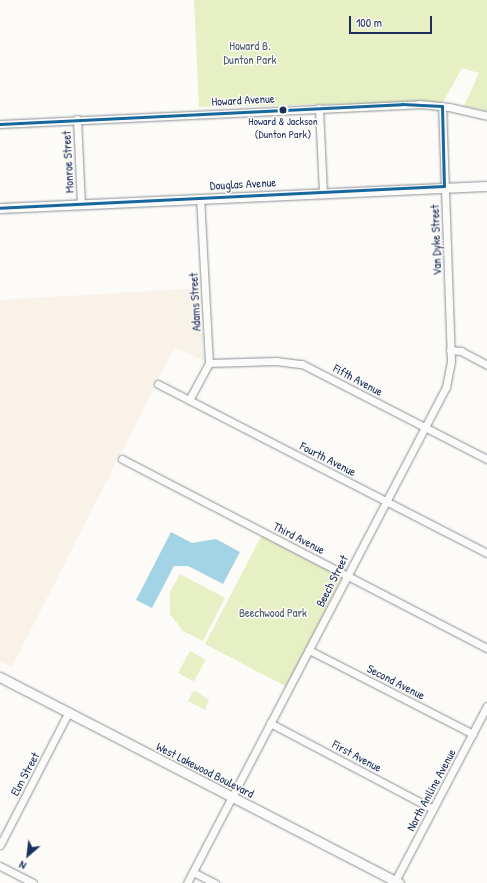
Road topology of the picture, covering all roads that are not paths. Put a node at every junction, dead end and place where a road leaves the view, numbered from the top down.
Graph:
1 (442, 106) junction
2 (319, 108) junction
3 (487, 116) edge
4 (77, 119) junction
5 (0, 124) edge
6 (444, 186) junction
7 (487, 186) edge
8 (323, 192) junction
9 (200, 198) junction
10 (81, 204) junction
11 (0, 208) edge
12 (450, 350) junction
13 (209, 363) junction
14 (487, 365) edge
15 (158, 384) dead end
16 (189, 400) junction
17 (425, 428) junction
18 (122, 459) dead end
19 (487, 459) edge
20 (385, 500) junction
21 (487, 553) edge
22 (348, 575) junction
23 (487, 648) edge
24 (309, 650) junction
25 (0, 677) edge
26 (487, 706) edge
27 (68, 713) junction
28 (270, 723) junction
29 (473, 734) junction
30 (231, 797) junction
31 (433, 809) junction
32 (0, 844) edge
33 (0, 866) edge
34 (193, 872) junction
35 (396, 882) edge
36 (33, 883) edge
37 (187, 883) edge
38 (215, 883) edge

1 - 2 street, Howard Avenue
1 - 3 street, Howard Avenue
1 - 6 street, Van Dyke Street
2 - 4 street, Howard Avenue
2 - 8 street
4 - 5 street, Howard Avenue
4 - 10 street, Monroe Street
6 - 7 street, Douglas Avenue
6 - 8 street, Douglas Avenue
6 - 12 street, Van Dyke Street
8 - 9 street, Douglas Avenue
9 - 10 street, Douglas Avenue
9 - 13 street, Adams Street
10 - 11 street, Douglas Avenue
12 - 14 street
12 - 17 street, Beech Street
13 - 16 street
13 - 17 street, Fifth Avenue
15 - 16 street, Fourth Avenue
16 - 20 street, Fourth Avenue
17 - 19 street, Fifth Avenue
17 - 20 street, Beech Street
18 - 22 street, Third Avenue
20 - 21 street, Fourth Avenue
20 - 22 street, Beech Street
22 - 23 street, Third Avenue
22 - 24 street, Beech Street
24 - 28 street, Beech Street
24 - 29 street, Second Avenue
25 - 27 street, West Lakewood Boulevard
26 - 29 street, North Aniline Avenue
27 - 30 street, West Lakewood Boulevard
27 - 32 street, Elm Street
28 - 30 street, Beech Street
28 - 31 street, First Avenue
29 - 31 street, North Aniline Avenue
30 - 34 street, Beech Street
30 - 35 street, West Lakewood Boulevard
31 - 35 street, North Aniline Avenue
33 - 36 street
34 - 37 street, Beech Street
34 - 38 street

